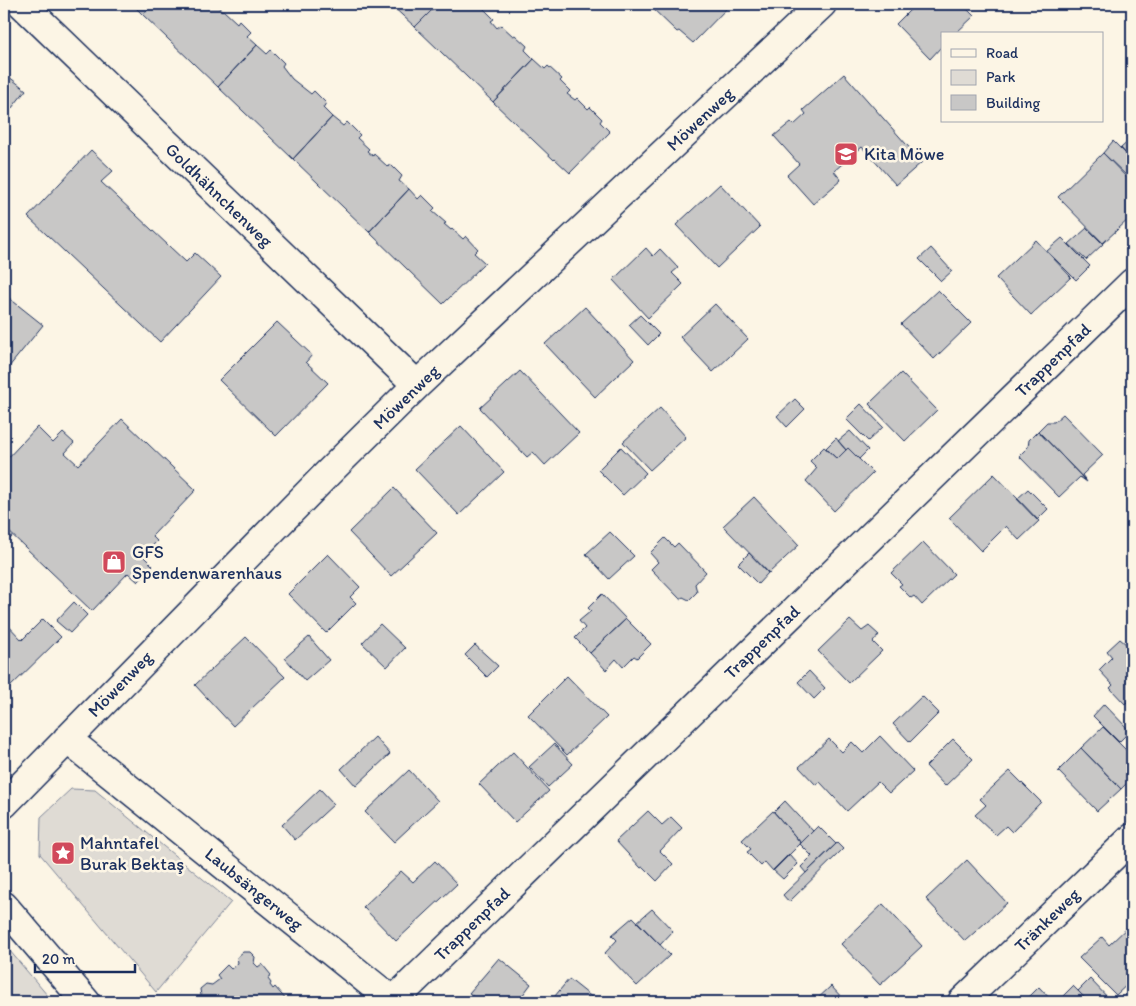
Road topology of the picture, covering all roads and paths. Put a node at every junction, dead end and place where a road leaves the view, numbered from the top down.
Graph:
1 (22, 4) edge
2 (822, 4) edge
3 (1132, 283) edge
4 (417, 385) junction
5 (67, 739) junction
6 (4, 804) edge
7 (1132, 838) edge
8 (4, 906) edge
9 (86, 1002) edge
10 (393, 1002) edge
11 (962, 1002) edge

1 - 4 street, Goldhähnchenweg
2 - 4 street, Möwenweg
3 - 10 street, Trappenpfad
4 - 5 street, Möwenweg
5 - 6 street, Möwenweg
5 - 10 street, Laubsängerweg
7 - 11 street, Tränkeweg
8 - 9 street

